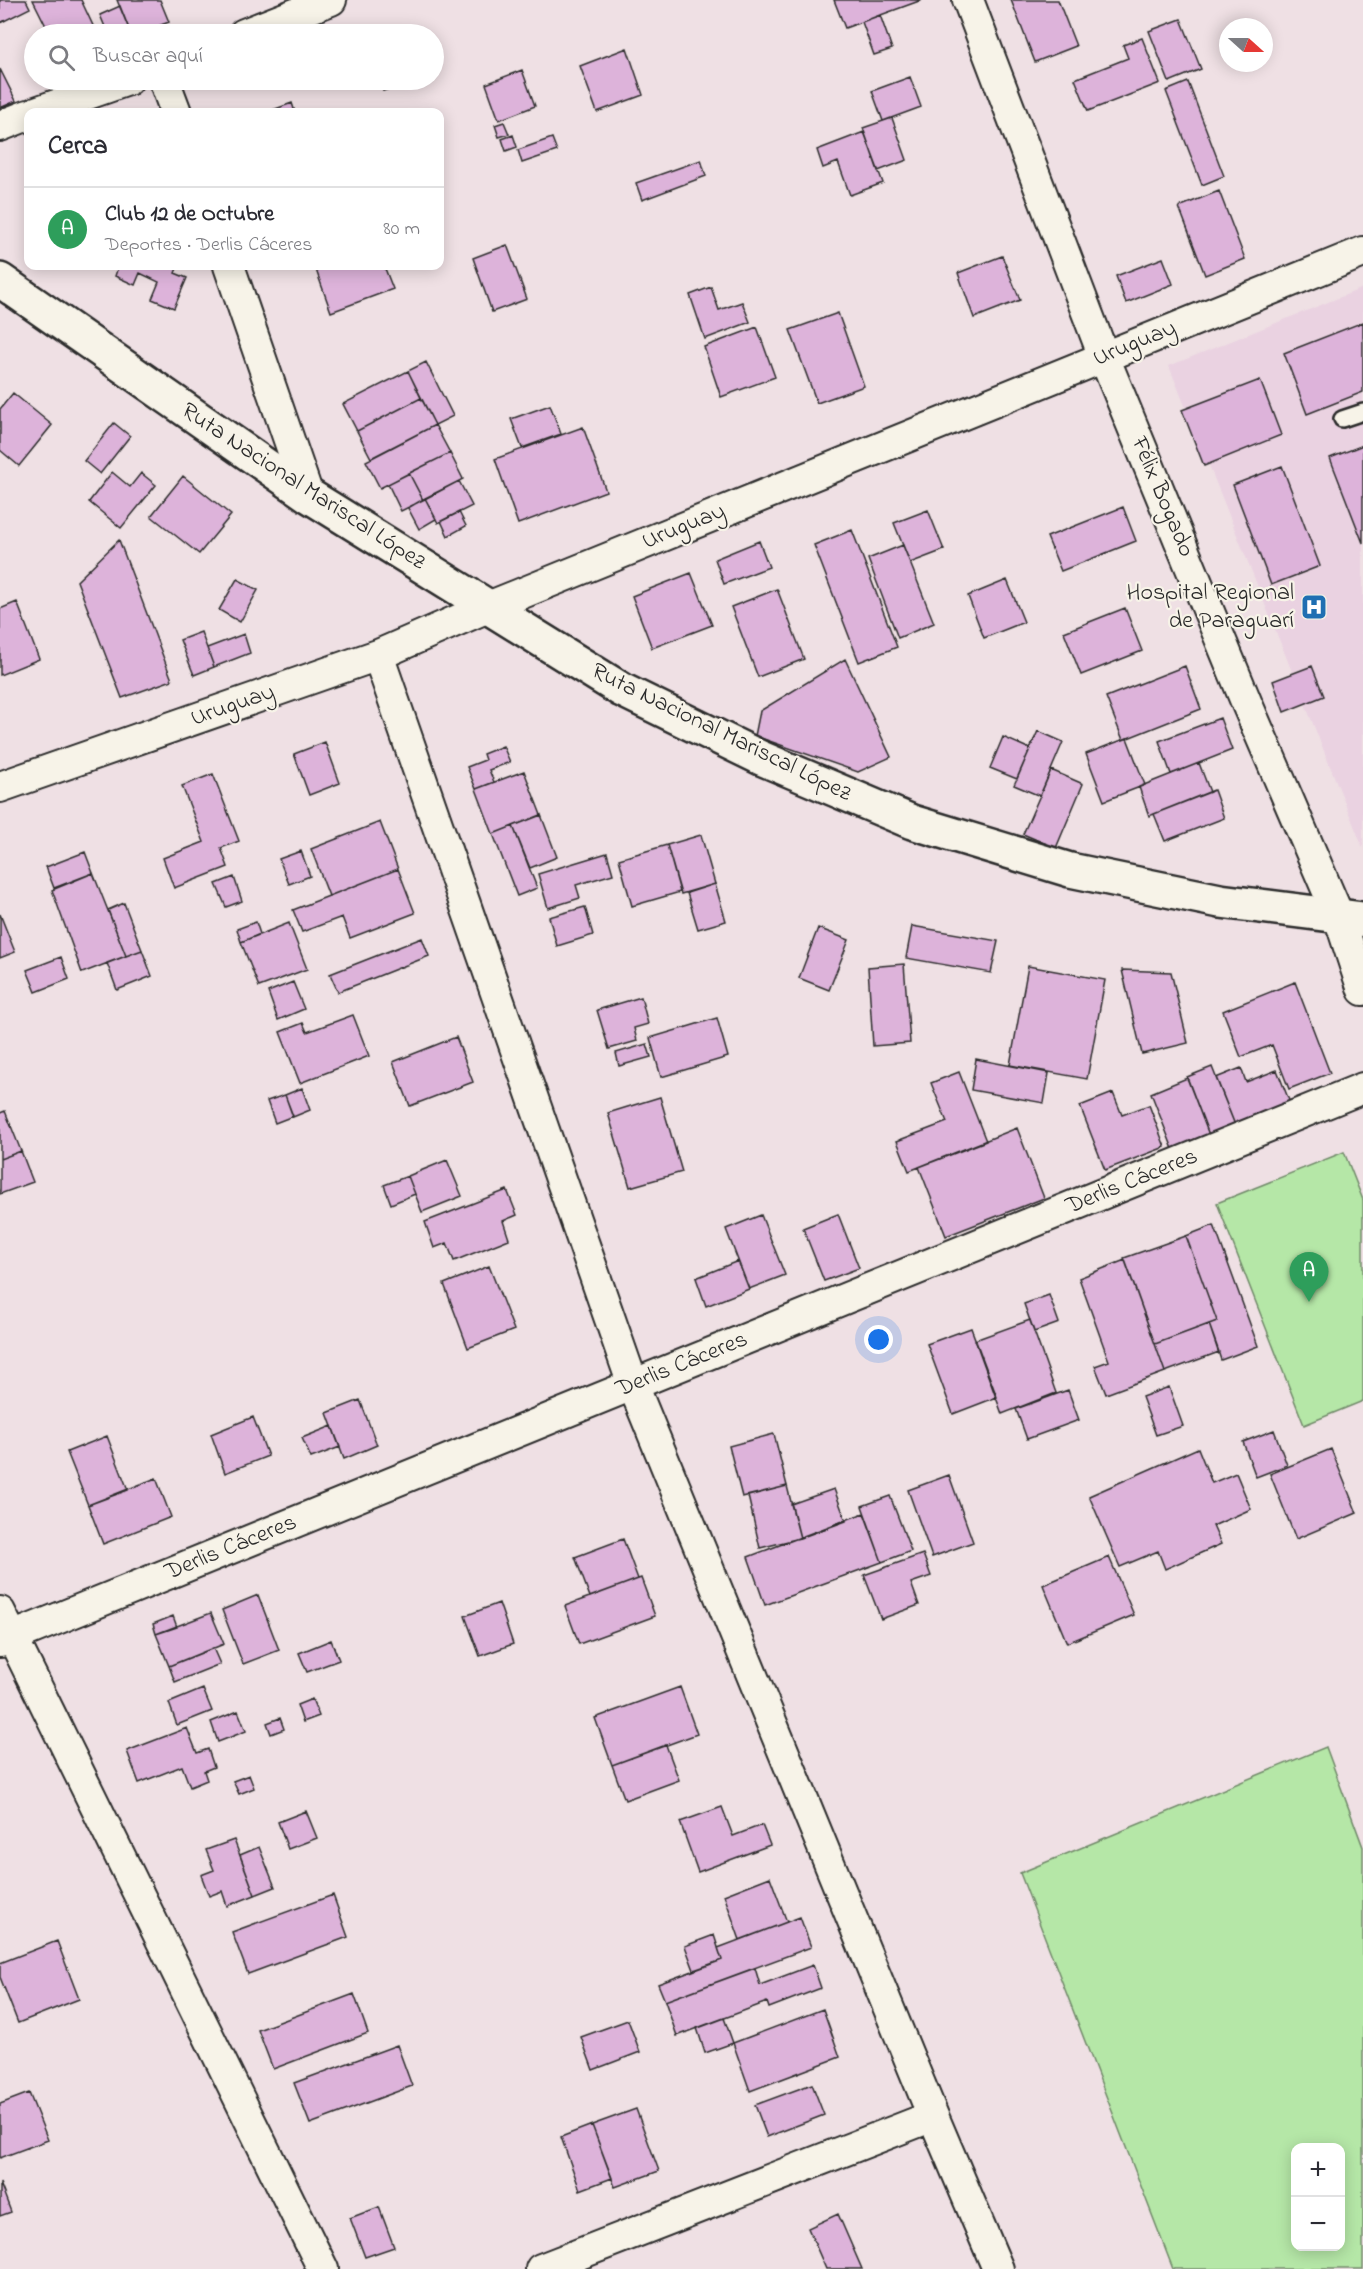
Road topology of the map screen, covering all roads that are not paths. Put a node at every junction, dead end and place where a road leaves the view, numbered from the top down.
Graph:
1 (331, 0) edge
2 (968, 0) edge
3 (270, 24) edge
4 (99, 90) edge
5 (168, 90) edge
6 (48, 108) edge
7 (174, 108) edge
8 (24, 117) edge
9 (0, 126) edge
10 (1363, 252) edge
11 (230, 270) edge
12 (0, 280) edge
13 (1104, 357) junction
14 (1363, 412) edge
15 (1342, 419) dead end
16 (308, 495) junction
17 (489, 607) junction
18 (378, 655) junction
19 (0, 787) edge
20 (1351, 918) edge
21 (1363, 990) edge
22 (1363, 1088) edge
23 (633, 1385) junction
24 (4, 1630) edge
25 (933, 2116) junction
26 (323, 2269) edge
27 (541, 2269) edge
28 (998, 2269) edge

1 - 3 street
2 - 13 street, Félix Bogado
4 - 6 street
5 - 7 street
8 - 9 street
10 - 13 street, Uruguay
11 - 16 street
12 - 16 highway, Ruta Nacional Mariscal López
13 - 17 street, Uruguay
13 - 20 street, Félix Bogado
14 - 15 lane
16 - 17 highway, Ruta Nacional Mariscal López
17 - 18 street, Uruguay
17 - 20 highway, Ruta Nacional Mariscal López
18 - 19 street, Uruguay
18 - 23 street
20 - 21 street, Félix Bogado
22 - 23 street, Derlis Cáceres
23 - 24 street, Derlis Cáceres
23 - 25 street
24 - 26 street
25 - 27 street
25 - 28 street

